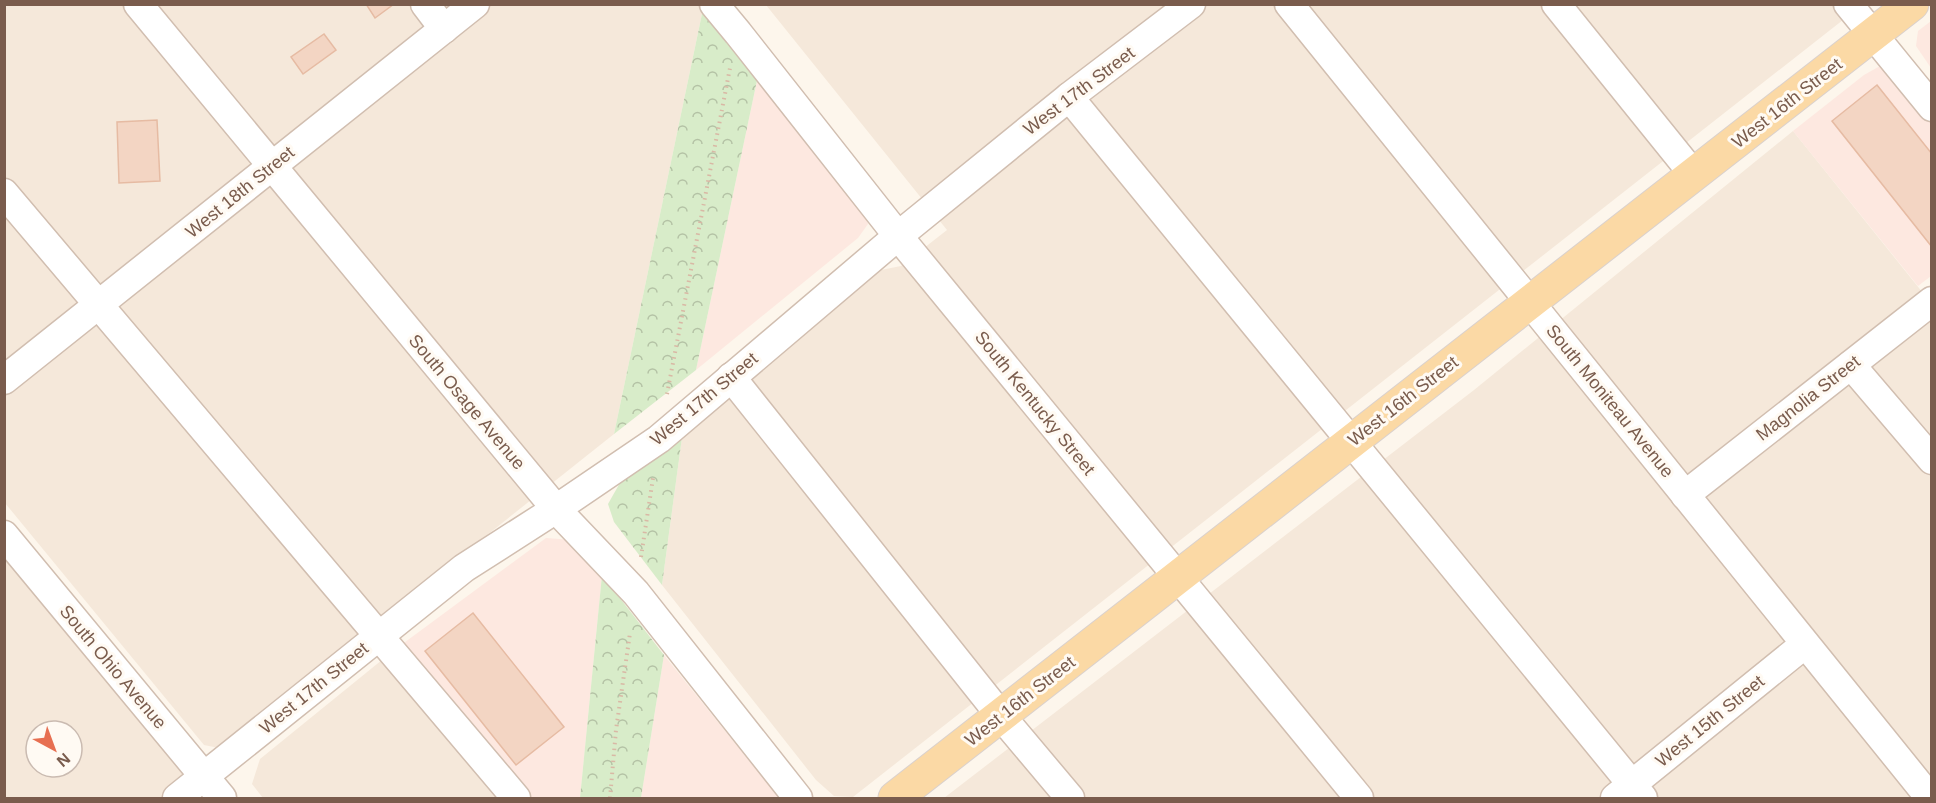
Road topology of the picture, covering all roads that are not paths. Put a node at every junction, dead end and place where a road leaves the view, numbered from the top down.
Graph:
1 (138, 4) edge
2 (425, 4) edge
3 (475, 4) edge
4 (714, 4) edge
5 (1191, 4) edge
6 (1289, 4) edge
7 (1556, 4) edge
8 (1848, 4) edge
9 (1912, 4) edge
10 (444, 29) junction
11 (1873, 35) junction
12 (1069, 97) junction
13 (1932, 107) edge
14 (272, 167) junction
15 (1694, 175) junction
16 (4, 193) edge
17 (898, 236) junction
18 (1932, 302) edge
19 (1530, 303) junction
20 (99, 305) junction
21 (1851, 364) junction
22 (731, 377) junction
23 (4, 380) edge
24 (1352, 442) junction
25 (1932, 460) edge
26 (1685, 495) junction
27 (556, 509) junction
28 (4, 535) edge
29 (1178, 578) junction
30 (379, 636) junction
31 (1805, 644) junction
32 (1001, 716) junction
33 (204, 777) junction
34 (1630, 794) edge
35 (177, 798) edge
36 (222, 798) edge
37 (516, 798) edge
38 (798, 798) edge
39 (895, 798) edge
40 (1070, 798) edge
41 (1359, 798) edge
42 (1930, 798) edge

1 - 14 street, South Osage Avenue
2 - 10 street
3 - 10 street, West 18th Street
4 - 17 street, South Kentucky Street
5 - 12 street, West 17th Street
6 - 19 street, South Moniteau Avenue
7 - 15 street
8 - 11 street
9 - 11 main road, West 16th Street
10 - 14 street, West 18th Street
11 - 13 street
11 - 15 main road, West 16th Street
12 - 17 street, West 17th Street
12 - 24 street
14 - 20 street, West 18th Street
14 - 27 street, South Osage Avenue
15 - 19 main road, West 16th Street
16 - 20 street
17 - 22 street, West 17th Street
17 - 29 street, South Kentucky Street
18 - 21 street, Magnolia Street
19 - 24 main road, West 16th Street
19 - 26 street, South Moniteau Avenue
20 - 23 street, West 18th Street
20 - 30 street
21 - 25 street
21 - 26 street, Magnolia Street
22 - 27 street, West 17th Street
22 - 32 street
24 - 29 main road, West 16th Street
24 - 34 street
26 - 31 street, South Moniteau Avenue
27 - 30 street, West 17th Street
27 - 38 street, South Osage Avenue
28 - 33 street, South Ohio Avenue
29 - 32 main road, West 16th Street
29 - 41 street, South Kentucky Street
30 - 33 street, West 17th Street
30 - 37 street
31 - 34 street, West 15th Street
31 - 42 street, South Moniteau Avenue
32 - 39 main road, West 16th Street
32 - 40 street
33 - 35 street, West 17th Street
33 - 36 street, South Ohio Avenue

